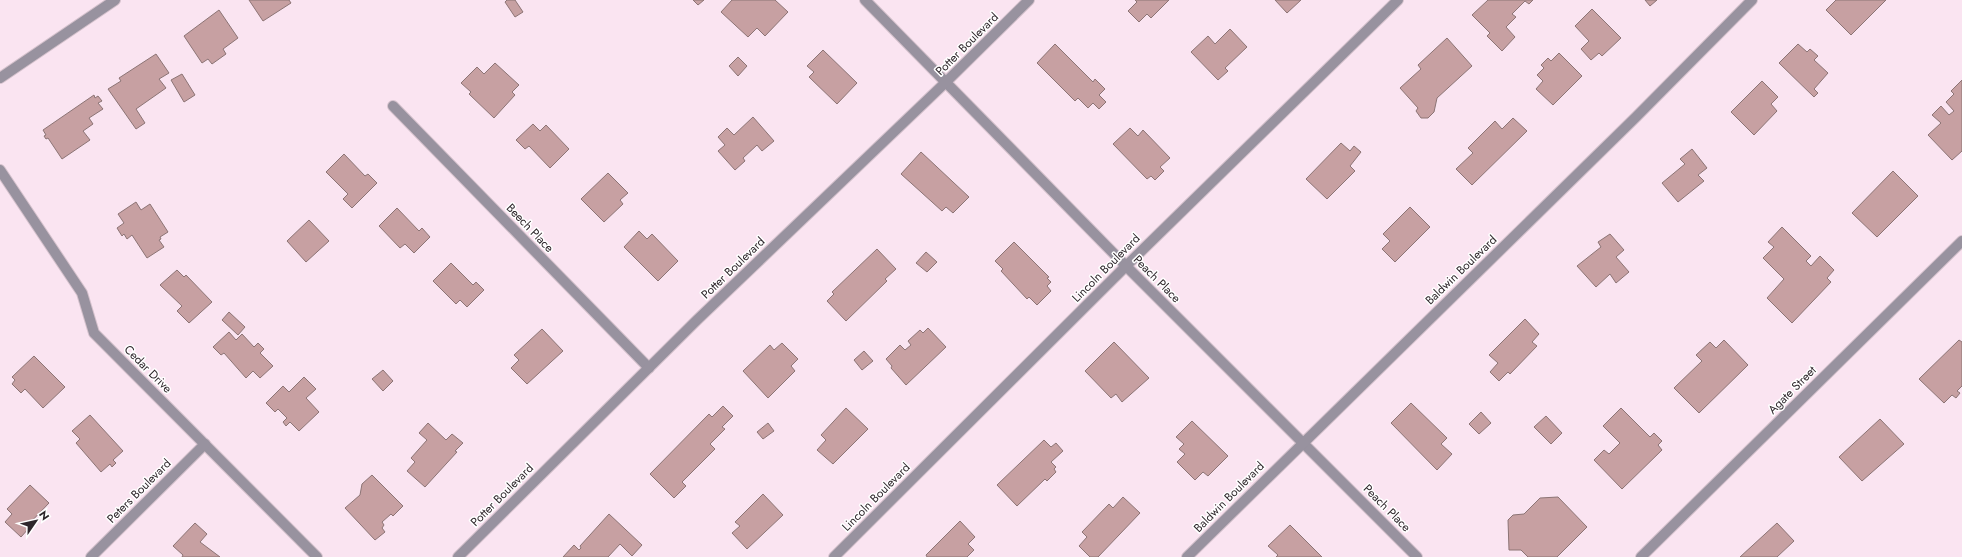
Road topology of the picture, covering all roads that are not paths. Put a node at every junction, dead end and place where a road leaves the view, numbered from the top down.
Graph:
1 (115, 0) edge
2 (865, 0) edge
3 (1029, 0) edge
4 (1398, 0) edge
5 (1752, 0) edge
6 (0, 78) edge
7 (946, 82) junction
8 (393, 106) dead end
9 (0, 170) edge
10 (1962, 241) edge
11 (1126, 266) junction
12 (649, 368) junction
13 (1303, 442) junction
14 (205, 444) junction
15 (91, 557) edge
16 (317, 557) edge
17 (458, 557) edge
18 (834, 557) edge
19 (1186, 557) edge
20 (1417, 557) edge
21 (1640, 557) edge

1 - 6 street
2 - 7 street, Peach Place
3 - 7 street, Potter Boulevard
4 - 11 street, Lincoln Boulevard
5 - 13 street, Baldwin Boulevard
7 - 11 street, Peach Place
7 - 12 street, Potter Boulevard
8 - 12 street, Beech Place
9 - 14 street, Cedar Drive
10 - 21 street, Agate Street
11 - 13 street, Peach Place
11 - 18 street, Lincoln Boulevard
12 - 17 street, Potter Boulevard
13 - 19 street, Baldwin Boulevard
13 - 20 street, Peach Place
14 - 15 street, Peters Boulevard
14 - 16 street, Cedar Drive

